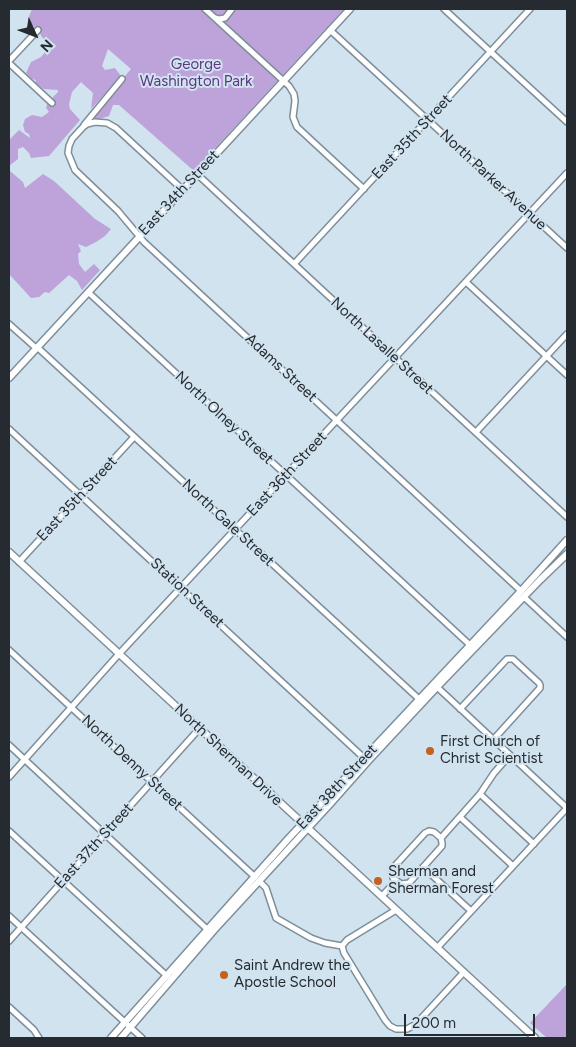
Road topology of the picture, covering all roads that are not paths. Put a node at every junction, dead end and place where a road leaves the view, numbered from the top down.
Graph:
1 (205, 9) edge
2 (232, 9) edge
3 (350, 9) edge
4 (444, 9) edge
5 (530, 9) edge
6 (216, 18) junction
7 (38, 30) dead end
8 (330, 30) junction
9 (490, 52) junction
10 (9, 62) edge
11 (122, 79) dead end
12 (283, 81) junction
13 (52, 103) dead end
14 (428, 120) junction
15 (567, 122) edge
16 (83, 126) junction
17 (567, 173) edge
18 (197, 174) junction
19 (364, 189) junction
20 (183, 190) junction
21 (530, 213) junction
22 (139, 237) junction
23 (567, 248) edge
24 (294, 264) junction
25 (466, 282) junction
26 (88, 292) junction
27 (9, 324) edge
28 (567, 334) edge
29 (37, 347) junction
30 (547, 356) junction
31 (395, 358) junction
32 (567, 375) edge
33 (9, 378) edge
34 (336, 420) junction
35 (9, 429) edge
36 (476, 432) junction
37 (134, 437) junction
38 (286, 475) junction
39 (80, 495) junction
40 (567, 517) edge
41 (235, 530) junction
42 (567, 540) edge
43 (9, 552) edge
44 (567, 554) edge
45 (19, 562) junction
46 (181, 588) junction
47 (523, 594) junction
48 (567, 638) edge
49 (470, 645) junction
50 (9, 650) edge
51 (119, 654) junction
52 (437, 687) junction
53 (419, 699) junction
54 (71, 707) junction
55 (460, 709) junction
56 (199, 729) junction
57 (493, 740) junction
58 (9, 745) edge
59 (510, 755) junction
60 (364, 758) junction
61 (24, 760) junction
62 (9, 777) edge
63 (152, 782) junction
64 (480, 794) junction
65 (567, 808) edge
66 (460, 817) junction
67 (305, 826) junction
68 (9, 831) edge
69 (105, 834) junction
70 (441, 838) junction
71 (534, 844) junction
72 (514, 866) junction
73 (423, 867) junction
74 (257, 879) junction
75 (63, 881) junction
76 (396, 881) junction
77 (382, 896) junction
78 (396, 910) junction
79 (471, 911) junction
80 (9, 916) edge
81 (21, 927) junction
82 (208, 930) junction
83 (9, 941) edge
84 (342, 946) junction
85 (437, 948) junction
86 (464, 972) junction
87 (167, 976) junction
88 (9, 1007) edge
89 (128, 1025) junction
90 (39, 1038) edge
91 (111, 1038) edge
92 (121, 1038) edge
93 (141, 1038) edge
94 (535, 1038) edge

1 - 6 street
2 - 6 street
3 - 8 main road, East 34th Street
4 - 9 street
5 - 9 street, East 35th Street
6 - 12 street
7 - 10 street
8 - 12 main road, East 34th Street
8 - 14 street, North Parker Avenue
9 - 14 street, East 35th Street
9 - 15 street
10 - 13 street
11 - 16 street, Adams Street
12 - 18 main road, East 34th Street
12 - 19 street
14 - 19 street, East 35th Street
14 - 21 street, North Parker Avenue
16 - 20 street
16 - 22 street, Adams Street
17 - 21 street, East 36th Street
18 - 20 main road, East 34th Street
18 - 24 street, North Lasalle Street
19 - 24 street, East 35th Street
20 - 22 main road, East 34th Street
21 - 23 street, North Parker Avenue
21 - 25 street, East 36th Street
22 - 26 main road, East 34th Street
22 - 34 street, Adams Street
24 - 31 street, North Lasalle Street
25 - 30 street
25 - 31 street, East 36th Street
26 - 29 main road, East 34th Street
26 - 38 street, North Olney Street
27 - 29 street, North Gale Street
28 - 30 street
29 - 33 main road, East 34th Street
29 - 37 street, North Gale Street
30 - 32 street
30 - 36 street
31 - 34 street, East 36th Street
31 - 36 street, North Lasalle Street
34 - 38 street, East 36th Street
34 - 47 street, Adams Street
35 - 39 street, Station Street
36 - 40 street, North Lasalle Street
37 - 39 street, East 35th Street
37 - 41 street, North Gale Street
38 - 41 street, East 36th Street
38 - 49 street, North Olney Street
39 - 45 street, East 35th Street
39 - 46 street, Station Street
41 - 46 street, East 36th Street
41 - 53 street, North Gale Street
42 - 47 main road, East 38th Street
43 - 45 main road, North Sherman Drive
44 - 47 main road, East 38th Street
45 - 51 main road, North Sherman Drive
46 - 51 street, East 36th Street
46 - 60 street, Station Street
47 - 48 street, Adams Street
47 - 49 main road, East 38th Street
47 - 52 main road, East 38th Street
49 - 53 main road, East 38th Street
50 - 54 street, North Denny Street
51 - 54 street, East 36th Street
51 - 56 main road, North Sherman Drive
52 - 55 street
52 - 67 main road, East 38th Street
53 - 60 main road, East 38th Street
54 - 61 street, East 36th Street
54 - 63 street, North Denny Street
55 - 57 street
55 - 57 street
56 - 63 street, East 37th Street
56 - 67 main road, North Sherman Drive
57 - 59 street
58 - 61 street
59 - 64 street
59 - 65 street
60 - 67 main road, East 38th Street
61 - 62 street, East 36th Street
61 - 69 street
63 - 69 street, East 37th Street
63 - 74 street, North Denny Street
64 - 66 street
64 - 71 street
65 - 71 street
66 - 70 street
66 - 72 street
67 - 74 main road, East 38th Street
67 - 77 main road, North Sherman Drive
68 - 75 street
69 - 75 street, East 37th Street
69 - 82 street
70 - 73 street
70 - 76 street
71 - 72 street
72 - 79 street
73 - 76 street
73 - 79 street
74 - 82 main road, East 38th Street
74 - 84 street, North Denny Street
74 - 89 main road, East 38th Street
75 - 81 street, East 37th Street
75 - 87 street
76 - 77 street
77 - 78 main road, North Sherman Drive
78 - 84 street
78 - 85 main road, North Sherman Drive
79 - 85 street
80 - 81 street
81 - 83 street, East 37th Street
81 - 89 street
82 - 87 main road, East 38th Street
84 - 86 street
85 - 86 main road, North Sherman Drive
86 - 94 main road, North Sherman Drive
87 - 89 main road, East 38th Street
88 - 90 street
89 - 91 main road, East 38th Street
89 - 92 main road, East 38th Street
89 - 93 street

